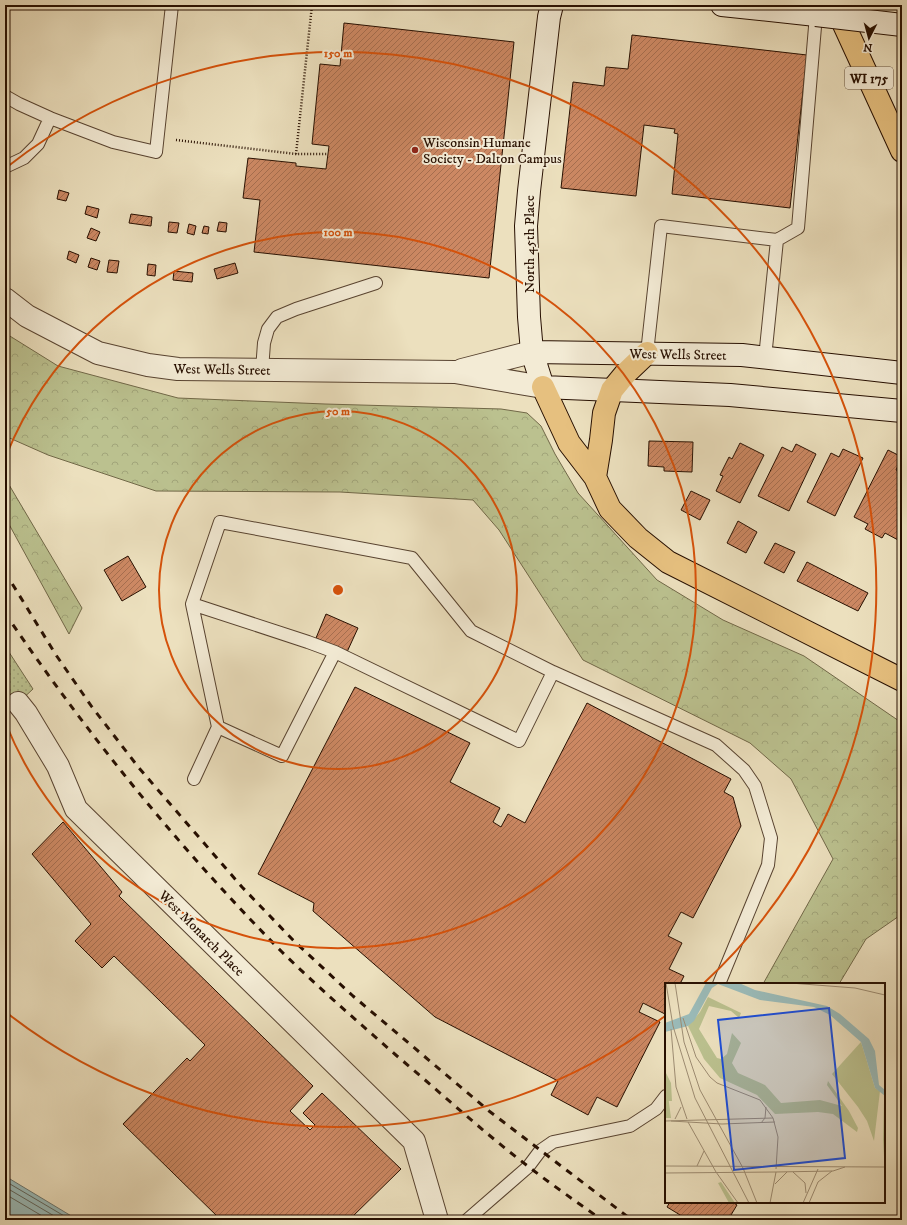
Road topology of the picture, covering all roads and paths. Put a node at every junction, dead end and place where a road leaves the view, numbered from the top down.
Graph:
1 (172, 5) edge
2 (312, 5) edge
3 (552, 5) edge
4 (722, 5) edge
5 (835, 5) edge
6 (816, 15) junction
7 (902, 25) edge
8 (5, 96) edge
9 (50, 118) junction
10 (157, 138) junction
11 (902, 151) edge
12 (296, 154) junction
13 (328, 154) dead end
14 (5, 167) edge
15 (777, 240) junction
16 (376, 283) dead end
17 (5, 299) edge
18 (532, 352) junction
19 (647, 353) junction
20 (765, 358) junction
21 (262, 370) junction
22 (455, 372) junction
23 (902, 373) edge
24 (543, 387) junction
25 (612, 390) junction
26 (902, 411) edge
27 (595, 476) junction
28 (192, 604) junction
29 (334, 652) junction
30 (553, 672) junction
31 (902, 680) edge
32 (18, 703) dead end
33 (218, 727) junction
34 (194, 779) dead end
35 (719, 983) edge
36 (665, 1097) edge
37 (437, 1220) edge
38 (467, 1220) edge

1 - 10 lane
2 - 12 path
3 - 18 street, North 45th Place
4 - 6 street
5 - 11 highway, WI 175
6 - 7 street, bridge
6 - 15 lane
8 - 9 lane
9 - 10 lane
9 - 14 lane
10 - 12 path
12 - 13 path
15 - 19 lane
15 - 20 lane
16 - 21 lane
17 - 21 street, West Wells Street
18 - 19 street, West Wells Street
18 - 22 street, West Wells Street
18 - 24 street, North 45th Place
19 - 20 street, West Wells Street
19 - 25 highway
20 - 23 street, West Wells Street
21 - 22 street, West Wells Street
22 - 24 street, West Wells Street
24 - 25 street, West Wells Street
24 - 27 highway
25 - 26 street, West Wells Street
25 - 27 highway
27 - 31 highway
28 - 29 lane
28 - 30 lane
28 - 33 lane
29 - 30 lane
29 - 33 lane
30 - 35 lane
32 - 37 street, West Monarch Place
33 - 34 lane
36 - 38 lane

